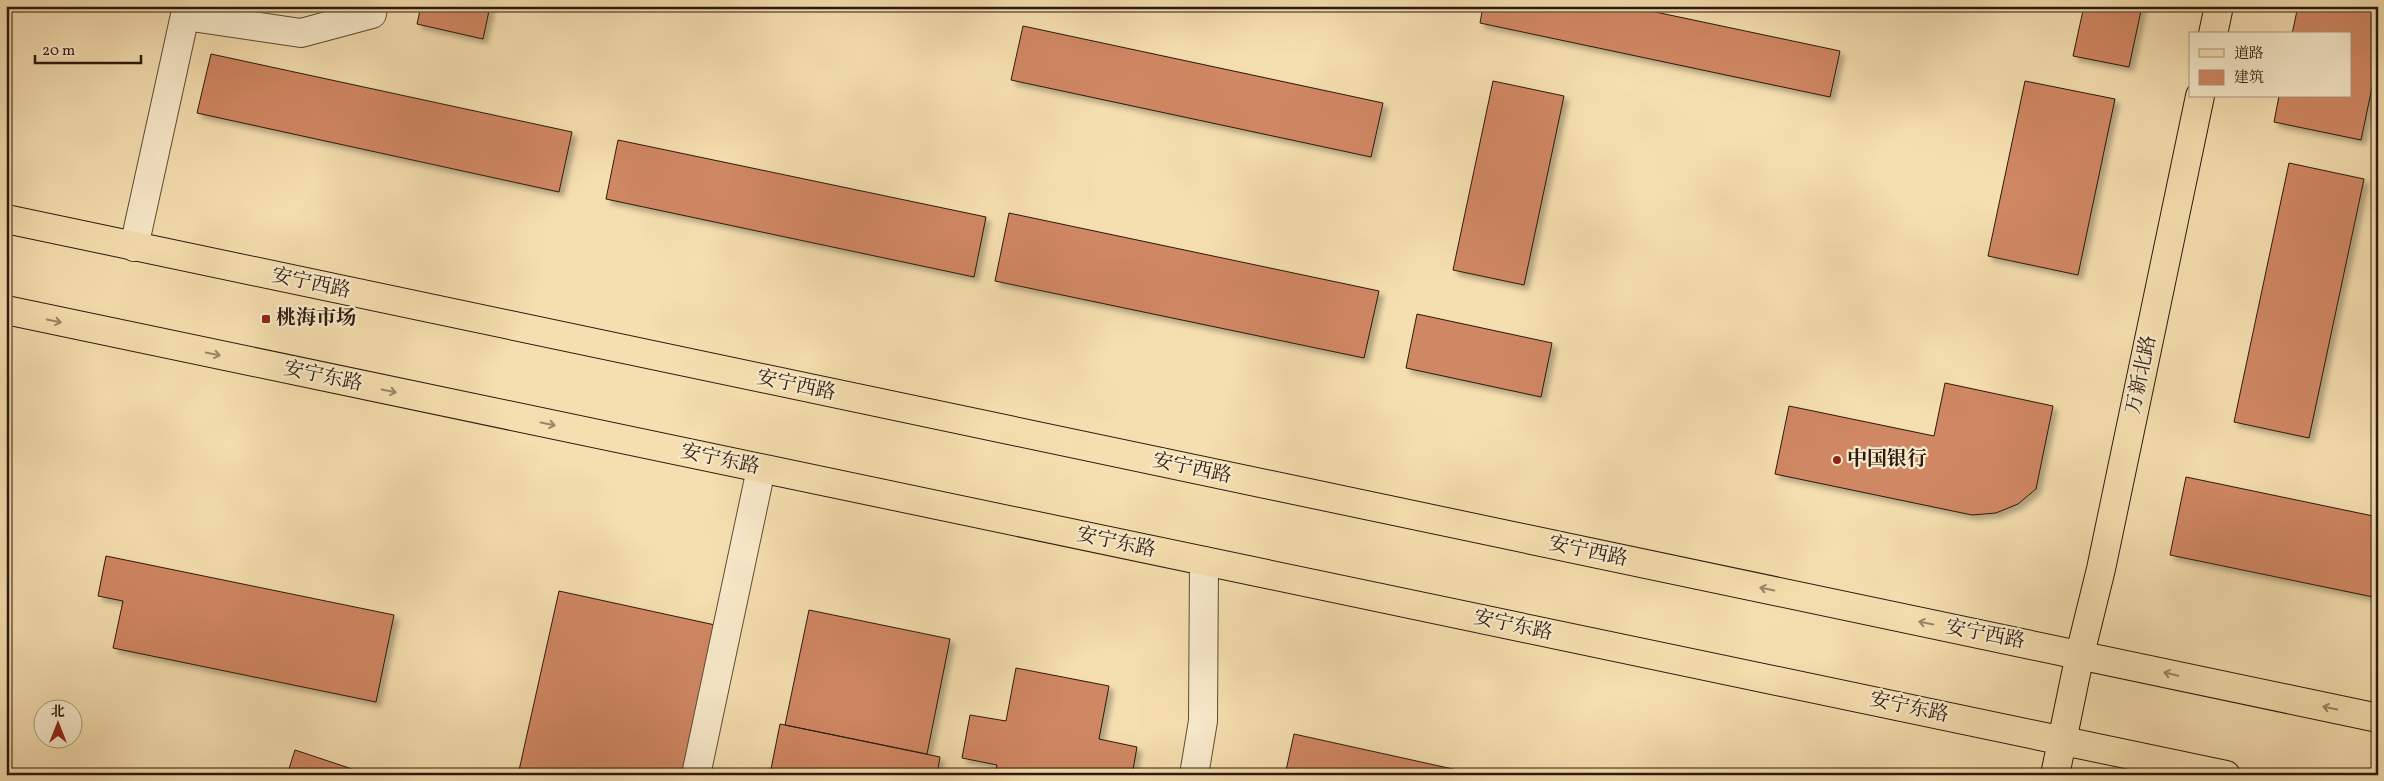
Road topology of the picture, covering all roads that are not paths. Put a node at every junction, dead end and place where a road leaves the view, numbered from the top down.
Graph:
1 (373, 6) edge
2 (2219, 6) edge
3 (186, 11) edge
4 (2213, 32) edge
5 (2200, 98) edge
6 (6, 219) edge
7 (134, 247) junction
8 (6, 310) edge
9 (761, 469) junction
10 (1204, 561) junction
11 (2080, 654) junction
12 (2378, 718) edge
13 (2062, 740) junction
14 (696, 775) edge
15 (1194, 775) edge
16 (2056, 775) edge
17 (2226, 775) edge

1 - 3 street
2 - 4 main road
3 - 7 street
5 - 11 main road, 万新北路
6 - 7 main road, 安宁西路
11 -> 7 main road, 安宁西路
8 -> 9 main road, 安宁东路
9 - 10 main road, 安宁东路
9 - 14 street
10 - 13 main road, 安宁东路
10 - 15 street
12 -> 11 main road, 安宁西路
11 - 13 main road, 万新北路
13 - 16 main road, 万新北路
13 - 17 main road, 安宁东路

